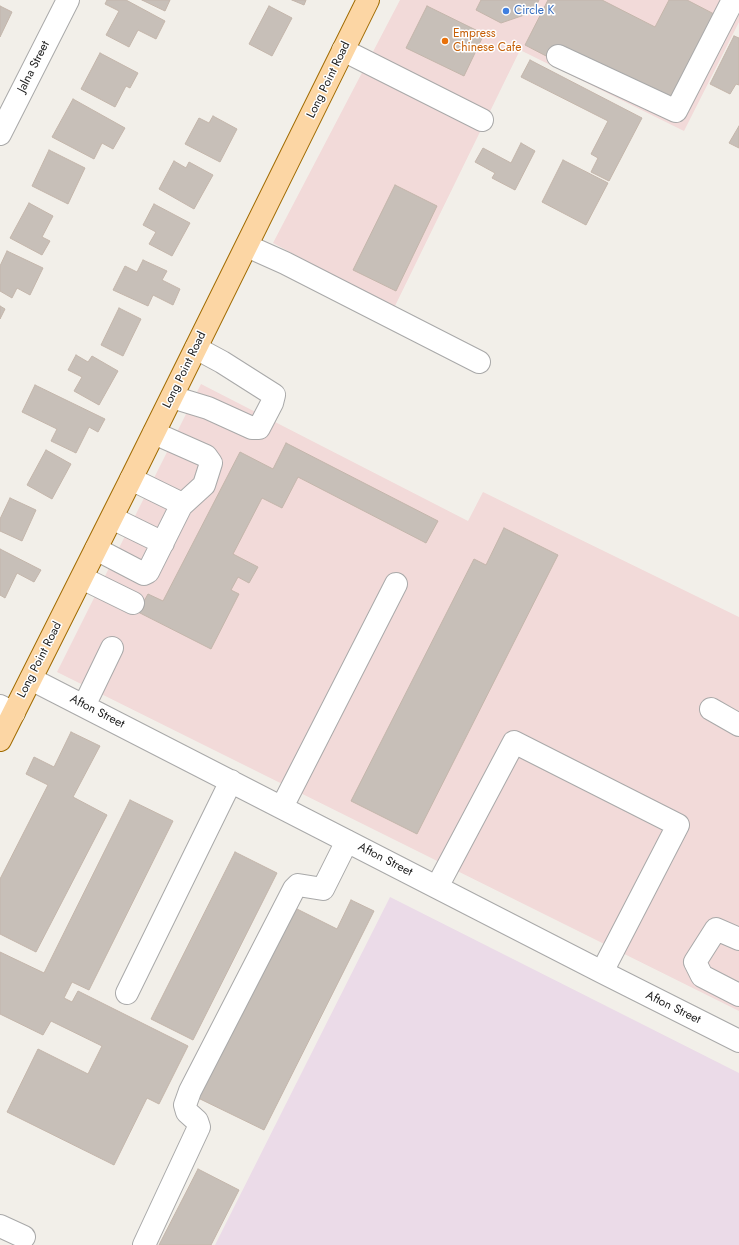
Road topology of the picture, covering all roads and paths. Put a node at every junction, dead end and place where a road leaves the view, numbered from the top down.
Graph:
1 (68, 0) edge
2 (368, 0) edge
3 (733, 0) edge
4 (343, 50) junction
5 (558, 56) dead end
6 (482, 120) dead end
7 (0, 134) edge
8 (247, 246) junction
9 (196, 348) junction
10 (479, 362) dead end
11 (172, 397) junction
12 (154, 433) junction
13 (131, 479) junction
14 (181, 506) junction
15 (112, 518) junction
16 (163, 543) junction
17 (96, 549) junction
18 (82, 578) junction
19 (396, 584) dead end
20 (133, 603) dead end
21 (112, 648) dead end
22 (31, 679) junction
23 (84, 706) junction
24 (711, 708) dead end
25 (7, 709) edge
26 (739, 725) edge
27 (0, 740) edge
28 (231, 781) junction
29 (282, 807) junction
30 (347, 841) junction
31 (437, 887) junction
32 (739, 939) edge
33 (602, 972) junction
34 (127, 992) dead end
35 (739, 995) edge
36 (739, 1041) edge
37 (0, 1226) edge
38 (24, 1237) dead end
39 (144, 1245) edge

1 - 7 street, Jalna Street
2 - 4 main road, Long Point Road
3 - 5 street
4 - 6 street
4 - 8 main road, Long Point Road
8 - 9 main road, Long Point Road
8 - 10 street
9 - 11 main road, Long Point Road
9 - 11 street
11 - 12 main road, Long Point Road
12 - 13 main road, Long Point Road
12 - 14 street
13 - 14 street
13 - 15 main road, Long Point Road
14 - 16 street
15 - 16 street
15 - 17 main road, Long Point Road
16 - 17 street
17 - 18 main road, Long Point Road
18 - 20 street
18 - 22 main road, Long Point Road
19 - 29 street
21 - 23 street
22 - 23 street, Afton Street
22 - 25 main road, Long Point Road
23 - 28 street, Afton Street
24 - 26 street
25 - 27 main road, Long Point Road
28 - 29 street, Afton Street
28 - 34 street
29 - 30 street, Afton Street
30 - 31 street, Afton Street
30 - 39 street
31 - 33 street, Afton Street
31 - 33 street
32 - 35 street
33 - 36 street, Afton Street
37 - 38 street

